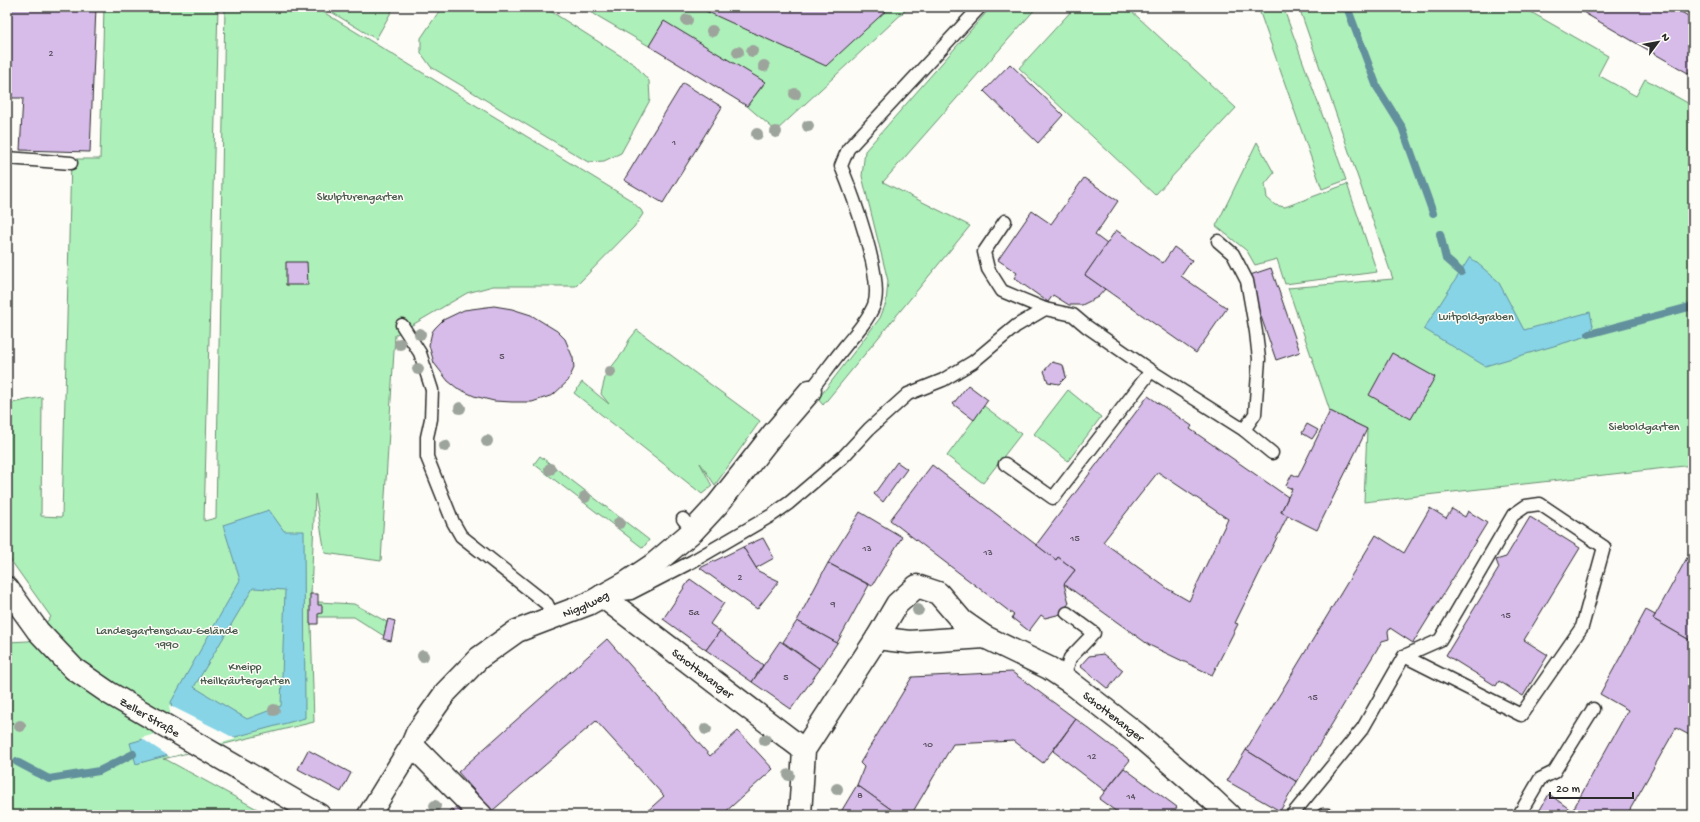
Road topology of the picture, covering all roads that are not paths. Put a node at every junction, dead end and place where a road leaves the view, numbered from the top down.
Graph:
1 (980, 7) edge
2 (7, 158) edge
3 (71, 163) dead end
4 (1005, 221) dead end
5 (1218, 241) dead end
6 (1045, 309) junction
7 (402, 325) dead end
8 (1150, 371) junction
9 (810, 391) joint
10 (1244, 430) junction
11 (1272, 454) dead end
12 (1005, 464) dead end
13 (7, 588) edge
14 (602, 596) junction
15 (550, 610) junction
16 (1067, 613) dead end
17 (985, 637) junction
18 (877, 638) junction
19 (1404, 656) junction
20 (1064, 678) junction
21 (1593, 709) dead end
22 (412, 745) junction
23 (804, 750) junction
24 (797, 813) edge
25 (319, 815) edge
26 (369, 815) edge
27 (481, 815) edge
28 (1229, 815) edge
29 (1292, 815) edge
30 (1323, 815) edge
31 (1328, 815) edge
32 (1520, 815) edge

1 - 9 lane
2 - 3 lane
4 - 6 lane
5 - 10 lane
6 - 8 lane
6 - 14 lane
7 - 15 lane
8 - 10 lane
8 - 12 lane
9 - 14 street, Nigglweg
10 - 11 lane
13 - 25 street, Zeller Straße
14 - 15 street, Nigglweg
14 - 23 street, Schottenanger
15 - 22 street, Nigglweg
16 - 20 lane
17 - 18 street, Schottenanger
17 - 18 street, Schottenanger
17 - 20 street, Schottenanger
18 - 23 street, Schottenanger
19 - 19 lane
19 - 29 lane
20 - 28 street, Schottenanger
21 - 32 lane
22 - 26 street, Nigglweg
22 - 27 street
23 - 24 street, Schottenanger
30 - 31 lane

